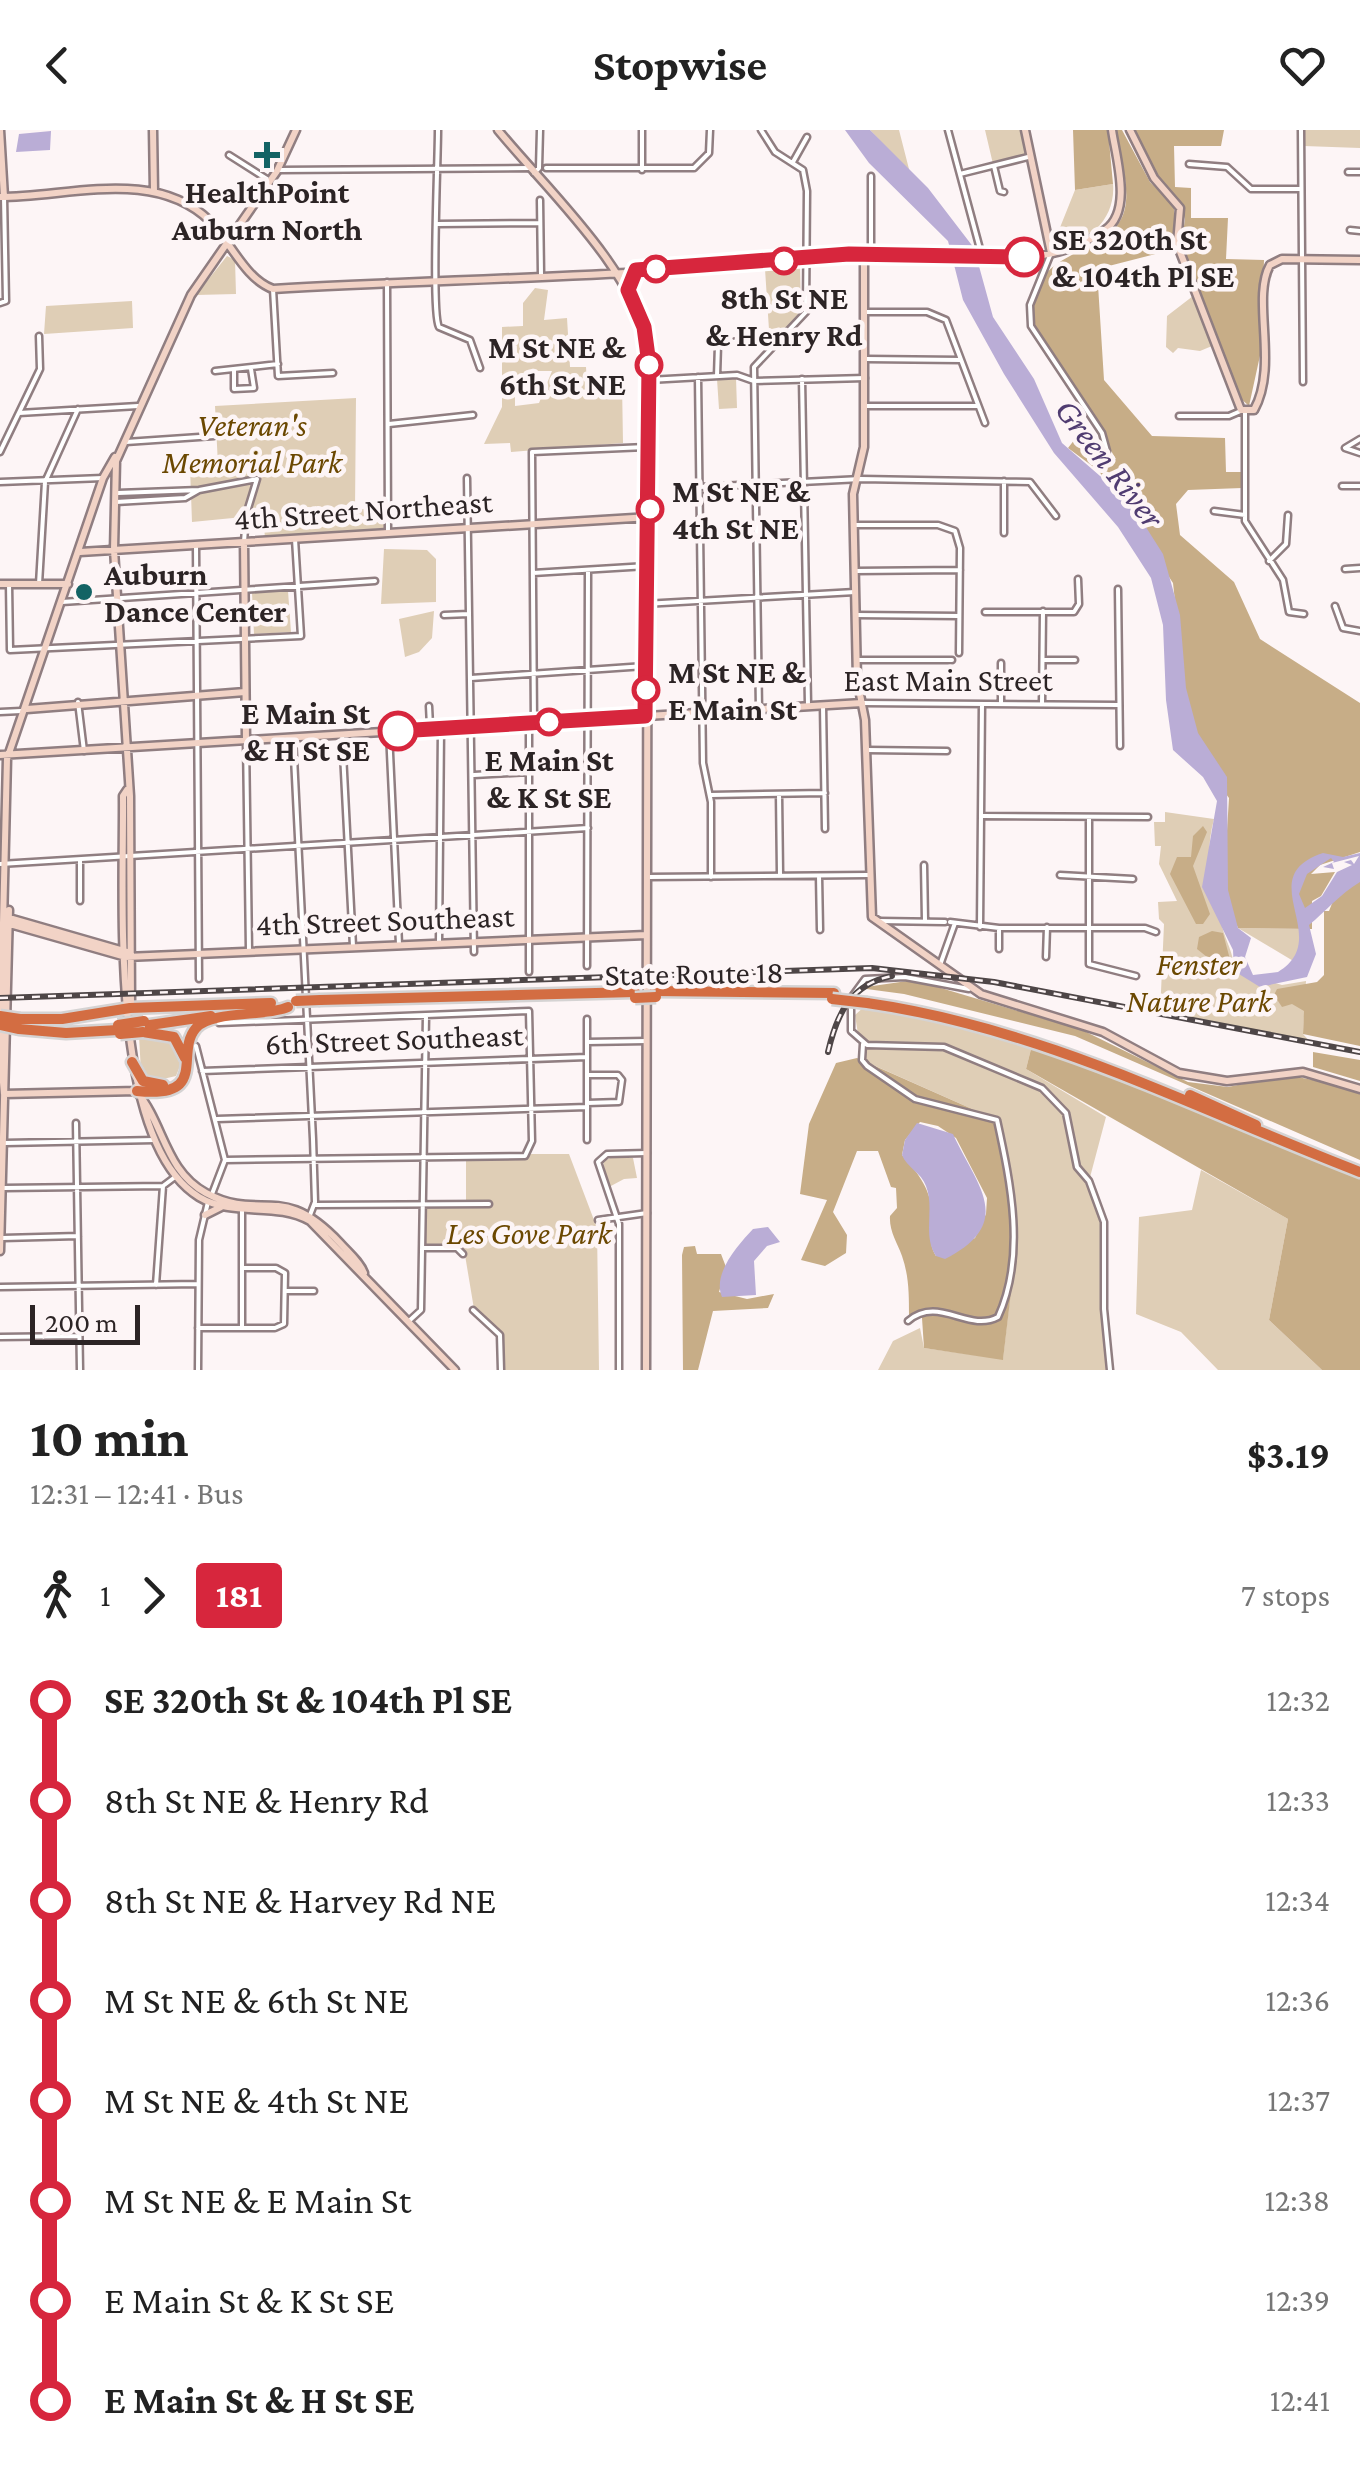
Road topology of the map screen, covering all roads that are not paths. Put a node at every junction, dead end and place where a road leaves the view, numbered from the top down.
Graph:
1 (2, 130) edge
2 (154, 130) edge
3 (296, 130) edge
4 (438, 130) edge
5 (498, 130) edge
6 (540, 130) edge
7 (642, 130) edge
8 (710, 130) edge
9 (761, 130) edge
10 (948, 130) edge
11 (1025, 130) edge
12 (1112, 130) edge
13 (1130, 130) edge
14 (1302, 130) edge
15 (806, 137) dead end
16 (229, 155) dead end
17 (1028, 157) junction
18 (793, 162) junction
19 (1189, 164) dead end
20 (994, 166) junction
21 (546, 168) dead end
22 (438, 169) junction
23 (277, 170) junction
24 (642, 170) junction
25 (532, 171) junction
26 (1348, 172) dead end
27 (1360, 172) edge
28 (958, 174) junction
29 (871, 176) dead end
30 (270, 180) junction
31 (1302, 189) junction
32 (154, 191) junction
33 (1004, 192) dead end
34 (2, 195) edge
35 (540, 200) dead end
36 (540, 223) junction
37 (438, 224) junction
38 (1350, 230) dead end
39 (1360, 230) edge
40 (228, 241) junction
41 (979, 252) junction
42 (1051, 253) junction
43 (866, 255) junction
44 (603, 256) junction
45 (1303, 258) junction
46 (806, 259) junction
47 (1360, 260) edge
48 (636, 270) junction
49 (595, 272) junction
50 (616, 272) junction
51 (541, 274) junction
52 (436, 280) junction
53 (386, 282) junction
54 (272, 288) junction
55 (628, 290) junction
56 (0, 303) edge
57 (864, 312) junction
58 (39, 336) dead end
59 (748, 338) dead end
60 (864, 359) junction
61 (961, 360) junction
62 (278, 364) junction
63 (251, 368) junction
64 (480, 368) dead end
65 (234, 370) junction
66 (215, 371) dead end
67 (333, 373) dead end
68 (716, 376) junction
69 (698, 377) junction
70 (802, 378) junction
71 (865, 378) junction
72 (649, 380) junction
73 (754, 381) junction
74 (1303, 382) dead end
75 (138, 406) junction
76 (864, 406) junction
77 (978, 406) junction
78 (78, 409) junction
79 (1244, 411) junction
80 (19, 413) junction
81 (474, 415) dead end
82 (1179, 416) dead end
83 (985, 423) dead end
84 (387, 424) junction
85 (214, 436) dead end
86 (1360, 439) edge
87 (121, 442) junction
88 (650, 447) junction
89 (1108, 451) dead end
90 (0, 452) edge
91 (118, 452) junction
92 (1360, 454) edge
93 (103, 478) junction
94 (467, 478) dead end
95 (855, 480) junction
96 (1004, 481) junction
97 (0, 482) edge
98 (45, 482) junction
99 (803, 484) junction
100 (755, 485) junction
101 (1342, 486) dead end
102 (1360, 486) edge
103 (699, 487) junction
104 (199, 490) junction
105 (150, 491) junction
106 (114, 498) junction
107 (150, 500) junction
108 (1214, 511) dead end
109 (1244, 515) junction
110 (1288, 515) dead end
111 (1056, 516) dead end
112 (650, 517) junction
113 (532, 524) junction
114 (854, 525) junction
115 (470, 528) junction
116 (388, 533) junction
117 (1004, 533) dead end
118 (295, 539) junction
119 (244, 542) junction
120 (196, 545) junction
121 (114, 550) junction
122 (80, 552) junction
123 (1269, 561) junction
124 (646, 566) junction
125 (1345, 568) dead end
126 (1360, 568) edge
127 (73, 570) junction
128 (588, 570) junction
129 (960, 570) junction
130 (855, 571) junction
131 (533, 573) junction
132 (1078, 579) dead end
133 (375, 581) dead end
134 (5, 584) edge
135 (39, 584) junction
136 (68, 584) junction
137 (298, 586) junction
138 (1118, 589) dead end
139 (245, 590) junction
140 (855, 592) junction
141 (196, 593) junction
142 (805, 594) junction
143 (118, 598) junction
144 (756, 598) junction
145 (700, 601) junction
146 (62, 602) junction
147 (644, 604) junction
148 (1335, 606) dead end
149 (1043, 611) junction
150 (985, 612) dead end
151 (470, 614) junction
152 (1304, 614) dead end
153 (856, 615) junction
154 (444, 616) dead end
155 (959, 616) junction
156 (1360, 631) edge
157 (245, 640) junction
158 (196, 642) junction
159 (121, 647) junction
160 (45, 649) junction
161 (959, 653) dead end
162 (856, 660) junction
163 (952, 660) dead end
164 (1043, 660) junction
165 (1075, 660) dead end
166 (1000, 663) dead end
167 (646, 666) junction
168 (589, 670) junction
169 (533, 674) junction
170 (471, 678) junction
171 (858, 690) junction
172 (31, 692) junction
173 (246, 692) junction
174 (196, 694) junction
175 (125, 698) junction
176 (78, 702) junction
177 (862, 703) junction
178 (852, 704) junction
179 (982, 704) junction
180 (1001, 704) junction
181 (1042, 704) junction
182 (1118, 704) junction
183 (42, 706) junction
184 (429, 706) dead end
185 (808, 706) junction
186 (823, 706) junction
187 (26, 710) junction
188 (759, 710) junction
189 (0, 712) edge
190 (703, 713) junction
191 (864, 715) junction
192 (645, 716) junction
193 (588, 720) junction
194 (531, 723) junction
195 (471, 727) junction
196 (441, 728) junction
197 (430, 729) junction
198 (389, 732) junction
199 (342, 734) junction
200 (293, 738) junction
201 (246, 740) junction
202 (195, 744) junction
203 (1120, 746) dead end
204 (128, 748) junction
205 (84, 750) junction
206 (866, 750) junction
207 (948, 751) dead end
208 (4, 755) edge
209 (529, 772) junction
210 (472, 776) junction
211 (824, 793) junction
212 (779, 794) junction
213 (711, 795) junction
214 (3, 810) edge
215 (981, 816) junction
216 (1089, 816) junction
217 (1148, 817) dead end
218 (588, 828) junction
219 (825, 830) dead end
220 (529, 832) junction
221 (473, 836) junction
222 (440, 838) junction
223 (395, 841) junction
224 (348, 844) junction
225 (299, 846) junction
226 (247, 849) junction
227 (198, 854) junction
228 (128, 859) junction
229 (80, 861) junction
230 (3, 864) edge
231 (924, 865) dead end
232 (868, 875) junction
233 (1060, 875) dead end
234 (1088, 875) junction
235 (780, 876) junction
236 (819, 876) junction
237 (646, 877) junction
238 (710, 877) junction
239 (1133, 879) dead end
240 (80, 901) dead end
241 (4, 920) edge
242 (875, 921) junction
243 (925, 922) junction
244 (950, 922) junction
245 (980, 927) junction
246 (1047, 927) junction
247 (1088, 927) junction
248 (1000, 928) junction
249 (31, 930) junction
250 (820, 930) dead end
251 (1156, 932) dead end
252 (646, 934) junction
253 (588, 937) junction
254 (529, 939) junction
255 (474, 942) junction
256 (439, 943) junction
257 (399, 944) junction
258 (353, 946) junction
259 (8, 948) junction
260 (305, 948) junction
261 (999, 948) dead end
262 (248, 950) junction
263 (198, 952) junction
264 (474, 952) dead end
265 (128, 954) junction
266 (1046, 956) dead end
267 (588, 966) dead end
268 (940, 966) junction
269 (529, 972) dead end
270 (1136, 976) dead end
271 (198, 979) dead end
272 (1, 985) edge
273 (974, 990) junction
274 (271, 1003) junction
275 (294, 1005) junction
276 (130, 1008) junction
277 (426, 1016) junction
278 (587, 1019) dead end
279 (0, 1020) edge
280 (308, 1020) junction
281 (19, 1024) junction
282 (219, 1024) dead end
283 (143, 1027) junction
284 (119, 1030) junction
285 (587, 1042) junction
286 (647, 1042) junction
287 (863, 1044) junction
288 (196, 1046) dead end
289 (587, 1058) junction
290 (530, 1059) junction
291 (132, 1062) junction
292 (425, 1063) junction
293 (310, 1067) junction
294 (202, 1071) junction
295 (587, 1075) junction
296 (160, 1088) junction
297 (1360, 1089) edge
298 (136, 1091) junction
299 (4, 1094) junction
300 (587, 1105) junction
301 (147, 1106) junction
302 (532, 1108) junction
303 (424, 1111) junction
304 (312, 1115) junction
305 (218, 1119) junction
306 (76, 1122) dead end
307 (155, 1140) junction
308 (587, 1140) dead end
309 (77, 1142) junction
310 (5, 1143) junction
311 (646, 1153) junction
312 (424, 1157) junction
313 (314, 1158) junction
314 (226, 1160) junction
315 (1360, 1168) edge
316 (179, 1180) junction
317 (163, 1186) junction
318 (4, 1188) junction
319 (78, 1188) junction
320 (210, 1199) junction
321 (423, 1204) junction
322 (489, 1204) dead end
323 (315, 1205) junction
324 (222, 1206) junction
325 (239, 1208) junction
326 (647, 1213) junction
327 (205, 1215) junction
328 (308, 1217) junction
329 (617, 1217) junction
330 (598, 1220) dead end
331 (78, 1236) junction
332 (1, 1238) edge
333 (422, 1248) junction
334 (0, 1251) edge
335 (463, 1254) dead end
336 (242, 1268) junction
337 (198, 1284) junction
338 (156, 1285) junction
339 (0, 1286) edge
340 (79, 1286) junction
341 (287, 1291) junction
342 (314, 1291) dead end
343 (473, 1310) dead end
344 (408, 1321) junction
345 (908, 1321) dead end
346 (198, 1328) junction
347 (242, 1328) junction
348 (79, 1336) junction
349 (0, 1338) edge
350 (452, 1369) edge
351 (80, 1370) edge
352 (198, 1370) edge
353 (502, 1370) edge
354 (620, 1370) edge
355 (646, 1370) edge
356 (1110, 1370) edge

1 - 34 main road
2 - 32 main road
3 - 23 main road
4 - 22 street
5 - 25 main road
6 - 25 street
7 - 24 street
8 - 24 street
9 - 18 street
10 - 28 street
11 - 17 main road
12 - 42 main road
13 - 79 main road
14 - 31 street
15 - 18 street
16 - 30 street
17 - 20 street
17 - 42 main road
18 - 46 street
19 - 31 street
20 - 28 street
20 - 33 street
21 - 24 street
22 - 23 street
22 - 25 street
22 - 37 street
23 - 30 main road
25 - 44 main road
26 - 27 street
28 - 41 street
29 - 43 street
30 - 40 main road
31 - 45 street
32 - 34 main road
32 - 40 main road
34 - 56 street
35 - 36 street
36 - 37 street
36 - 51 street
37 - 52 street
38 - 39 street
40 - 54 main road
40 - 75 main road
41 - 42 main road
41 - 43 main road
42 - 89 street
43 - 46 main road
43 - 57 main road
44 - 49 main road
44 - 50 main road
45 - 47 main road
45 - 74 street
45 - 79 main road
46 - 48 main road
46 - 73 street
48 - 50 main road
48 - 55 main road
49 - 50 main road
49 - 51 main road
50 - 55 main road
51 - 52 main road
52 - 53 main road
52 - 64 street
53 - 54 main road
53 - 84 street
54 - 62 street
55 - 72 main road
57 - 60 main road
57 - 61 street
58 - 80 street
59 - 68 street
60 - 61 street
60 - 71 main road
61 - 77 street
62 - 63 street
62 - 67 street
63 - 65 street
63 - 65 street
65 - 66 street
68 - 69 street
68 - 73 street
69 - 72 street
69 - 103 street
70 - 71 street
70 - 73 street
70 - 99 street
71 - 76 main road
72 - 88 main road
73 - 100 street
75 - 78 street
75 - 87 main road
76 - 77 street
76 - 95 main road
77 - 83 street
78 - 80 street
78 - 98 street
79 - 82 street
79 - 109 street
80 - 90 street
81 - 84 street
84 - 116 street
85 - 87 street
86 - 92 street
87 - 91 main road
88 - 112 main road
88 - 113 street
91 - 93 main road
91 - 106 main road
93 - 98 street
93 - 122 main road
94 - 115 street
95 - 96 street
95 - 99 street
95 - 114 main road
96 - 111 street
96 - 117 street
97 - 98 street
98 - 135 street
99 - 100 street
99 - 142 street
100 - 103 street
100 - 144 street
101 - 102 street
103 - 145 street
104 - 105 street
104 - 107 street
104 - 119 street
105 - 106 street
105 - 107 street
106 - 107 street
106 - 121 main road
108 - 109 street
109 - 123 street
110 - 123 street
112 - 113 main road, 4th Street Northeast
112 - 124 main road
113 - 115 main road, 4th Street Northeast
113 - 131 street
114 - 129 street
114 - 130 main road
115 - 116 main road, 4th Street Northeast
115 - 151 street
116 - 118 main road, 4th Street Northeast
118 - 119 main road, 4th Street Northeast
118 - 137 street
119 - 120 main road, 4th Street Northeast
119 - 139 main road
120 - 121 main road, 4th Street Northeast
120 - 141 street
121 - 122 main road, 4th Street Northeast
121 - 143 main road
122 - 127 main road
123 - 152 street
124 - 128 street
124 - 147 main road
125 - 126 street
127 - 135 main road
127 - 136 main road
128 - 131 street
128 - 168 street
129 - 130 street
129 - 155 street
130 - 140 main road
131 - 169 street
132 - 149 street
133 - 137 street
134 - 135 main road
134 - 160 street
135 - 136 main road
136 - 146 main road
137 - 139 street
137 - 157 street
138 - 182 street
139 - 141 street
139 - 157 main road
140 - 142 street
140 - 153 main road
141 - 143 street
141 - 158 street
142 - 144 street
142 - 185 street
143 - 146 street
143 - 159 main road
144 - 145 street
144 - 188 street
145 - 147 street
145 - 190 street
146 - 160 main road
147 - 167 main road
148 - 156 street
149 - 150 street
149 - 164 street
151 - 154 street
151 - 170 street
153 - 155 street
153 - 162 main road
155 - 161 street
157 - 158 street
157 - 173 main road
158 - 159 street
158 - 174 street
159 - 160 street
159 - 175 main road
160 - 172 main road
162 - 163 street
162 - 171 main road
164 - 165 street
164 - 181 street
166 - 180 street
167 - 168 street
167 - 192 main road
168 - 169 street
168 - 193 street
169 - 170 street
169 - 194 street
170 - 195 street
171 - 177 main road
171 - 178 main road
172 - 183 main road
172 - 187 main road
173 - 174 main road
173 - 201 main road
174 - 175 main road
174 - 202 street
175 - 176 main road
175 - 204 main road
176 - 183 main road
176 - 205 street
177 - 178 main road, East Main Street
177 - 179 street, East Main Street
177 - 191 main road
178 - 186 main road, East Main Street
178 - 191 main road
179 - 180 street, East Main Street
179 - 215 street
180 - 181 street, East Main Street
181 - 182 street, East Main Street
182 - 203 street
183 - 187 main road
184 - 197 street
185 - 186 main road, East Main Street
185 - 188 main road, East Main Street
186 - 211 street
187 - 189 street
187 - 208 main road
188 - 190 main road, East Main Street
190 - 192 main road, East Main Street
190 - 213 street
191 - 206 main road
192 - 193 main road, East Main Street
192 - 237 main road
193 - 194 main road, East Main Street
193 - 218 street
194 - 195 main road, East Main Street
194 - 209 street
195 - 196 main road, East Main Street
195 - 210 street
196 - 197 main road, East Main Street
196 - 222 street
197 - 198 main road, East Main Street
198 - 199 main road, East Main Street
198 - 223 street
199 - 200 main road, East Main Street
199 - 224 street
200 - 201 main road, East Main Street
200 - 225 street
201 - 202 main road, East Main Street
201 - 226 street
202 - 204 main road, East Main Street
202 - 227 street
204 - 205 main road, East Main Street
204 - 228 main road
205 - 208 main road, East Main Street
206 - 207 street
206 - 232 main road
208 - 214 main road
209 - 210 street
209 - 220 street
210 - 221 street
211 - 212 street
211 - 219 street
212 - 213 street
212 - 235 street
213 - 238 street
214 - 230 main road
215 - 216 street
215 - 245 street
216 - 217 street
216 - 234 street
218 - 220 street
218 - 253 street
220 - 221 street
220 - 254 street
221 - 222 street
221 - 255 street
222 - 223 street
222 - 256 street
223 - 224 street
223 - 257 street
224 - 225 street
224 - 258 street
225 - 226 street
225 - 260 street
226 - 227 street
226 - 262 street
227 - 228 street
227 - 263 street
228 - 229 street
228 - 265 main road
229 - 230 street
229 - 240 street
230 - 241 main road
231 - 243 street
232 - 236 street
232 - 242 main road
233 - 234 street
234 - 239 street
234 - 247 street
235 - 236 street
235 - 238 street
236 - 250 street
237 - 238 street
237 - 252 main road
241 - 249 main road
241 - 259 main road
241 - 265 main road
241 - 272 main road
242 - 243 street
242 - 268 main road
243 - 244 street
244 - 245 street
244 - 268 street
245 - 248 street
246 - 247 street
246 - 248 street
246 - 266 street
247 - 251 street
247 - 270 street
248 - 261 street
249 - 259 main road
249 - 265 main road
252 - 253 main road, 4th Street Southeast
252 - 286 main road
253 - 254 main road, 4th Street Southeast
253 - 267 street
254 - 255 main road, 4th Street Southeast
254 - 269 street
255 - 256 main road, 4th Street Southeast
255 - 264 street
256 - 257 main road, 4th Street Southeast
257 - 258 main road, 4th Street Southeast
258 - 260 main road, 4th Street Southeast
259 - 299 main road
260 - 262 main road, 4th Street Southeast
260 - 280 street
262 - 263 main road, 4th Street Southeast
263 - 265 main road, 4th Street Southeast
263 - 271 street
265 - 276 main road
268 - 273 main road
272 - 299 main road
273 - 287 street
273 - 297 main road
274 - 275 highway, State Route 18
274 - 276 highway
274 - 283 highway, State Route 18
275 - 283 highway, State Route 18
275 - 296 highway
275 - 315 highway, State Route 18, bridge
276 - 281 highway
276 - 291 main road
277 - 280 street
277 - 290 street
277 - 292 street
278 - 285 street
279 - 281 highway, State Route 18, bridge
280 - 282 street
280 - 293 street
281 - 284 highway, State Route 18
281 - 284 highway, State Route 18
283 - 284 highway, State Route 18, bridge
283 - 296 highway
285 - 286 street
285 - 289 street
286 - 311 main road
287 - 345 street
287 - 356 street
288 - 294 street
289 - 290 street, 6th Street Southeast
289 - 295 street
290 - 292 street, 6th Street Southeast
290 - 302 street
291 - 296 highway
291 - 298 main road
292 - 293 street, 6th Street Southeast
292 - 303 street
293 - 294 street, 6th Street Southeast
293 - 304 street
294 - 305 street
295 - 300 street
295 - 300 street
296 - 298 highway
296 - 301 highway
298 - 299 main road
298 - 301 main road
298 - 307 main road
299 - 310 main road
300 - 302 street
300 - 308 street
301 - 320 main road
302 - 303 street
302 - 312 street
303 - 304 street
303 - 312 street
304 - 305 street
304 - 313 street
305 - 314 street
306 - 309 street
307 - 309 street
307 - 316 main road
309 - 310 street
309 - 319 street
310 - 318 main road
311 - 326 main road
311 - 329 street
312 - 313 street
312 - 321 street
313 - 314 street
313 - 323 street
314 - 320 street
316 - 317 street
316 - 320 main road
317 - 319 street
317 - 338 street
318 - 319 street
318 - 332 main road
319 - 331 street
320 - 324 main road
320 - 325 main road
320 - 327 street
320 - 328 main road
321 - 322 street
321 - 323 street
321 - 333 street
323 - 328 street
324 - 325 main road
324 - 327 main road
325 - 328 main road
325 - 336 street
326 - 329 street
326 - 355 main road
327 - 337 street
328 - 344 main road
329 - 330 street
329 - 354 street
331 - 332 street
331 - 340 street
332 - 334 main road
333 - 335 street
333 - 344 street
336 - 341 street
336 - 347 street
337 - 338 street
337 - 346 street
338 - 340 street
339 - 340 street
340 - 348 street
341 - 342 street
341 - 347 street
343 - 353 street
344 - 350 main road
346 - 347 street
346 - 352 street
348 - 349 street
348 - 351 street

